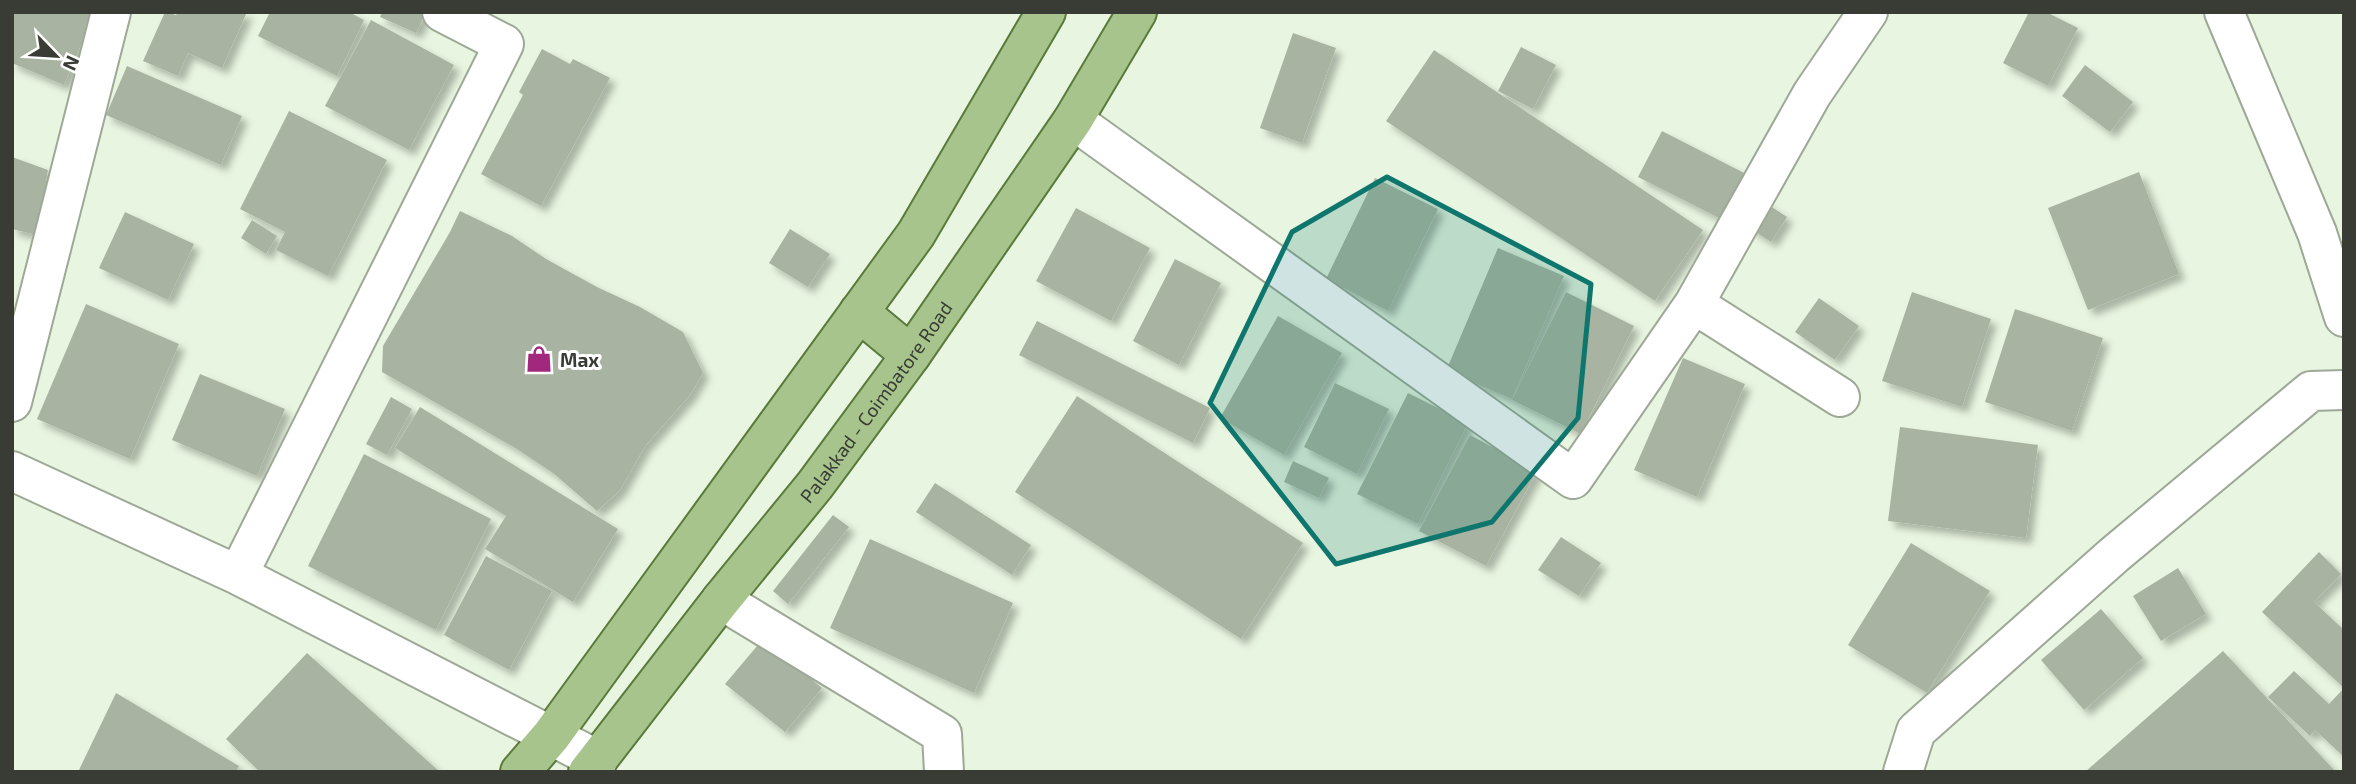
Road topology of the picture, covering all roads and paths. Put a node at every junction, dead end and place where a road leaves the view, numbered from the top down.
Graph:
1 (111, 12) edge
2 (442, 12) edge
3 (1046, 12) edge
4 (1137, 12) edge
5 (1868, 12) edge
6 (2224, 12) edge
7 (1073, 120) junction
8 (1694, 304) junction
9 (859, 312) junction
10 (2344, 317) edge
11 (911, 355) junction
12 (2344, 390) edge
13 (1840, 397) dead end
14 (12, 402) edge
15 (12, 471) edge
16 (237, 575) junction
17 (721, 600) junction
18 (551, 736) junction
19 (593, 766) edge
20 (520, 772) edge
21 (944, 772) edge
22 (1903, 772) edge

1 - 14 street
2 - 16 street
3 - 9 main road
4 - 7 main road, Palakkad - Coimbatore Road
5 - 8 street
6 - 10 street
7 - 8 street
7 - 11 main road, Palakkad - Coimbatore Road
8 - 13 street
9 - 11 main road
9 - 18 main road
11 - 17 main road, Palakkad - Coimbatore Road
12 - 22 street
15 - 16 street
16 - 18 street
17 - 19 main road, Palakkad - Coimbatore Road
17 - 21 street
18 - 19 street
18 - 20 main road

